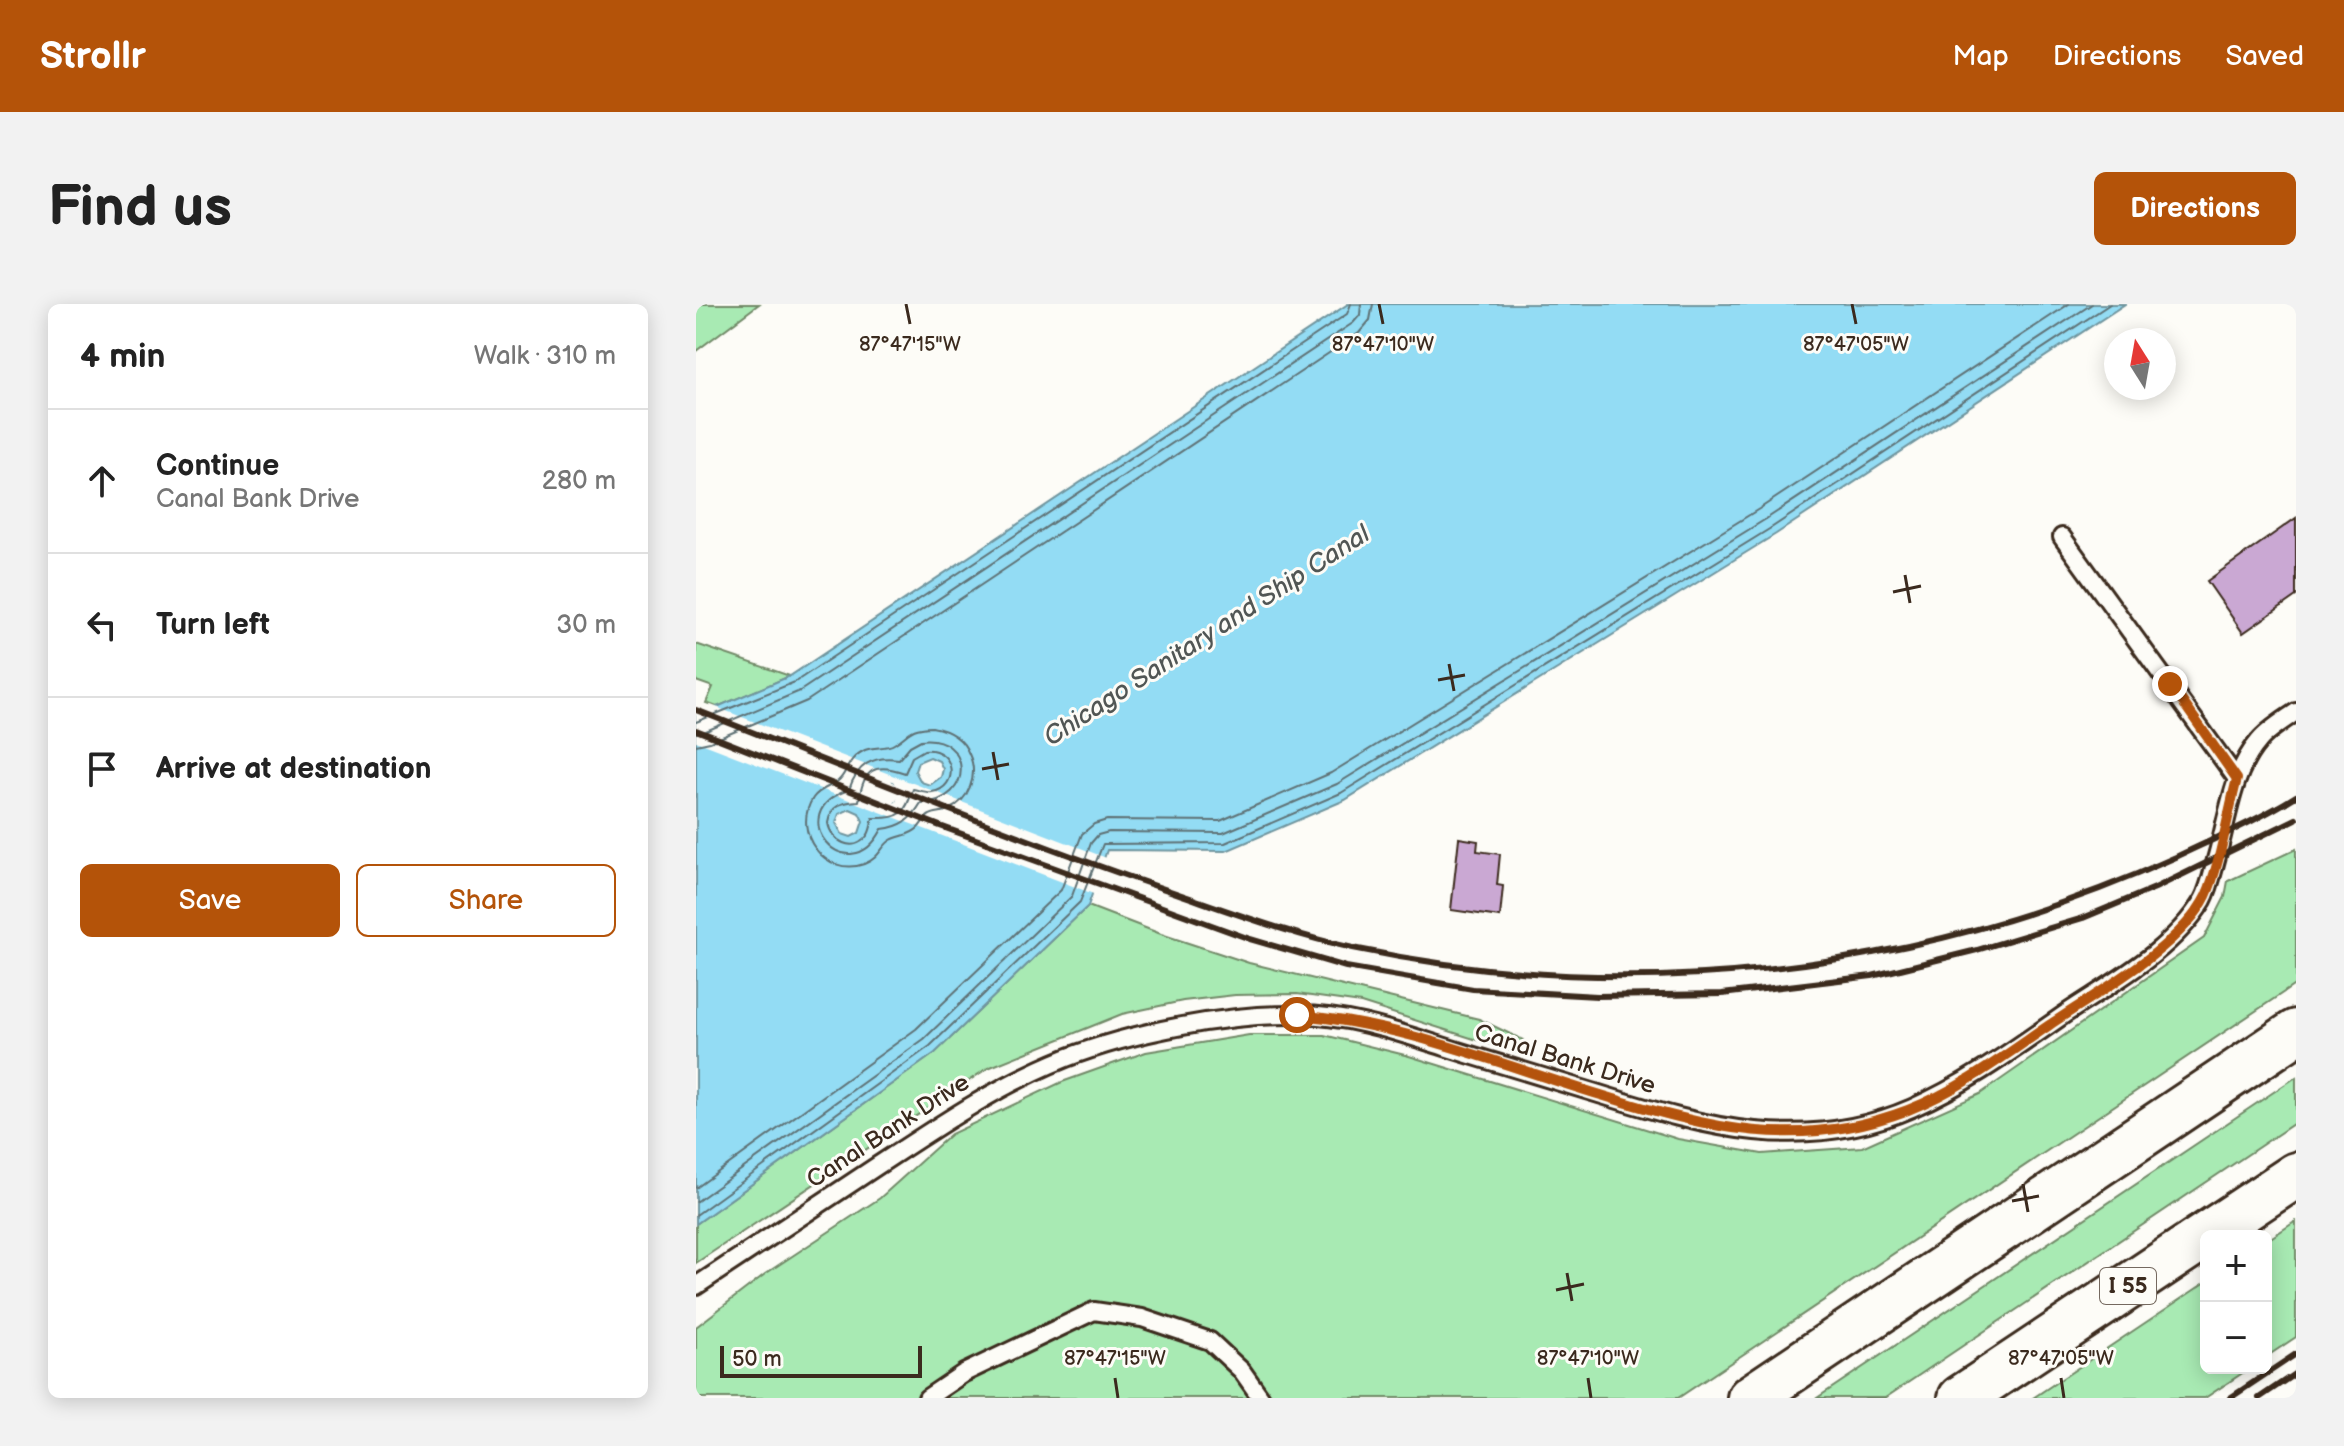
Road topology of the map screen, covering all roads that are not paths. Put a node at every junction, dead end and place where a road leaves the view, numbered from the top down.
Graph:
1 (2062, 537) dead end
2 (2296, 712) edge
3 (2237, 779) junction
4 (2296, 1032) edge
5 (2296, 1175) edge
6 (696, 1286) edge
7 (927, 1398) edge
8 (1261, 1398) edge
9 (1750, 1398) edge
10 (1961, 1398) edge

1 - 3 lane
2 - 3 lane, Canal Bank Drive
3 - 6 lane, Canal Bank Drive
4 - 9 highway
5 - 10 highway, I 55
7 - 8 lane

